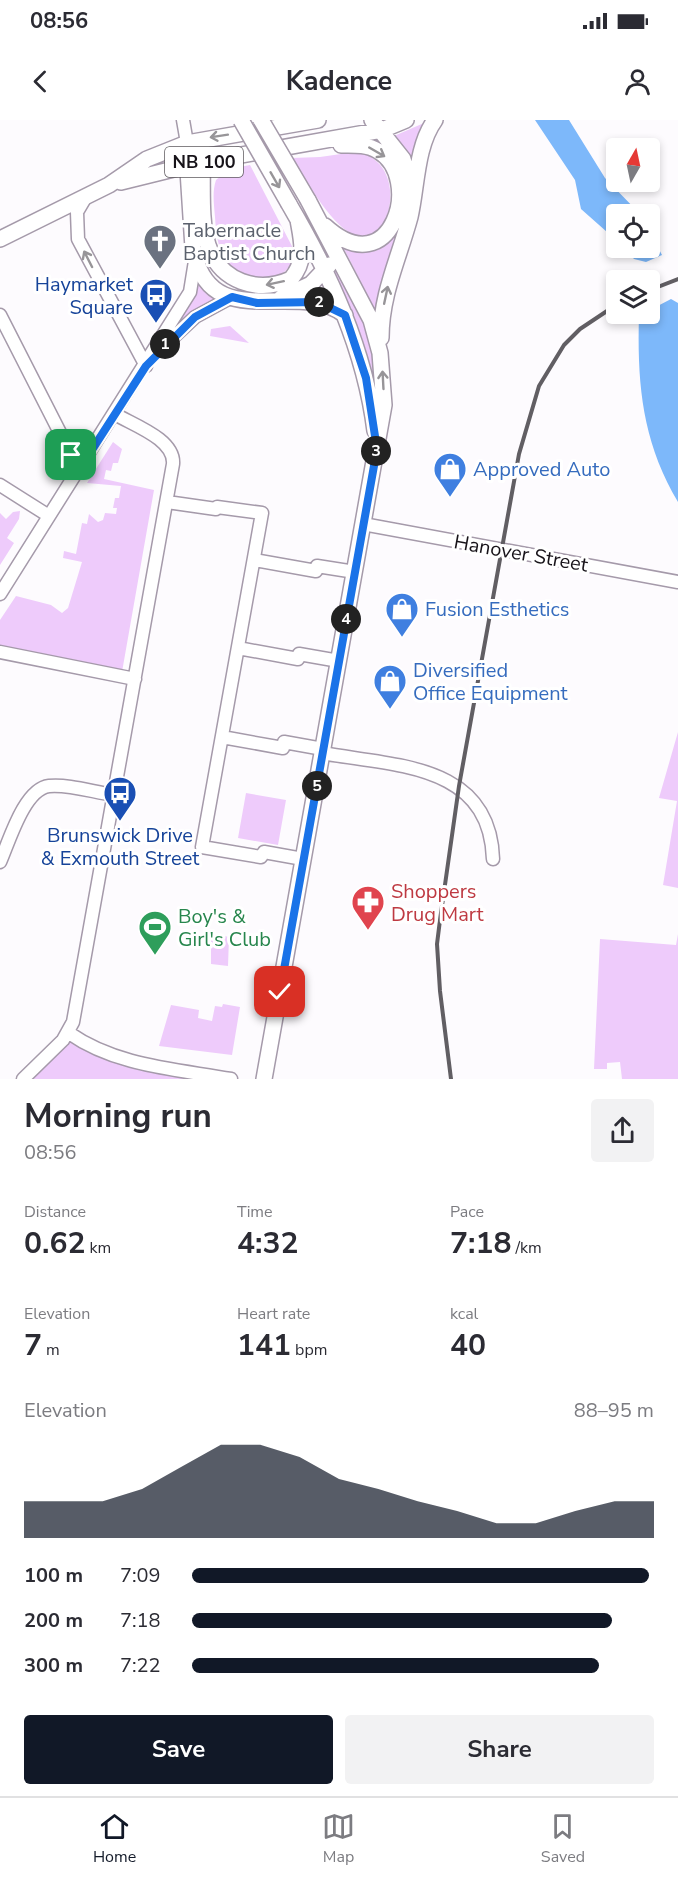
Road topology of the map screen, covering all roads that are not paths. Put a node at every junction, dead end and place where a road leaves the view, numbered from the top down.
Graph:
1 (183, 120) edge
2 (241, 120) edge
3 (261, 120) edge
4 (318, 120) edge
5 (406, 120) edge
6 (435, 120) edge
7 (377, 125) edge
8 (187, 143) junction
9 (299, 145) junction
10 (202, 162) junction
11 (186, 165) junction
12 (109, 184) junction
13 (88, 195) junction
14 (413, 201) junction
15 (298, 220) junction
16 (320, 221) junction
17 (0, 239) edge
18 (337, 254) junction
19 (195, 261) junction
20 (324, 272) junction
21 (232, 297) junction
22 (270, 302) junction
23 (0, 315) edge
24 (345, 315) junction
25 (380, 353) junction
26 (146, 366) junction
27 (115, 414) junction
28 (377, 449) junction
29 (79, 470) junction
30 (0, 485) edge
31 (166, 502) junction
32 (49, 516) junction
33 (363, 524) junction
34 (254, 560) junction
35 (355, 572) junction
36 (678, 582) edge
37 (0, 594) edge
38 (238, 648) junction
39 (0, 652) edge
40 (339, 661) junction
41 (135, 679) junction
42 (222, 737) junction
43 (323, 751) junction
44 (114, 795) junction
45 (303, 859) junction
46 (493, 859) dead end
47 (0, 862) edge
48 (69, 1033) junction
49 (23, 1079) edge
50 (231, 1079) edge
51 (264, 1079) edge

1 - 8 street
2 -> 15 main road, bridge
3 - 16 main road, bridge
4 -> 8 main road, NB 100
5 - 7 main road, NB 100
6 - 14 main road
7 - 9 main road, NB 100
7 - 14 main road
8 - 10 main road
8 - 11 main road
8 - 12 main road, NB 100
9 - 10 main road, NB 100
9 -> 16 main road
10 - 11 main road, NB 100
15 -> 10 main road
11 - 12 main road, NB 100
11 - 19 main road
12 - 13 main road, NB 100
13 - 17 main road, NB 100
26 -> 13 street
25 -> 14 main road
15 - 20 main road
16 - 18 main road
18 - 20 main road
18 - 25 main road
19 - 21 main road
19 - 26 street
20 - 22 main road
20 - 24 main road
21 - 22 main road
21 - 26 street
22 - 24 main road
23 - 29 street
24 - 28 main road
28 -> 25 main road
26 - 27 street
27 - 29 street
27 - 31 street
28 - 33 main road
29 - 32 street
30 - 32 street
31 - 34 street
31 - 41 street
32 - 37 street
33 - 35 main road
33 - 36 street, Hanover Street
34 - 35 street
34 - 38 street
35 - 40 main road
38 - 40 street
38 - 42 street
39 - 41 street
40 - 43 main road
41 - 44 street
42 - 43 street
42 - 45 street
43 - 45 main road
43 - 46 street
44 - 47 street
44 - 48 street
45 - 51 main road
48 - 49 street
48 - 50 street

